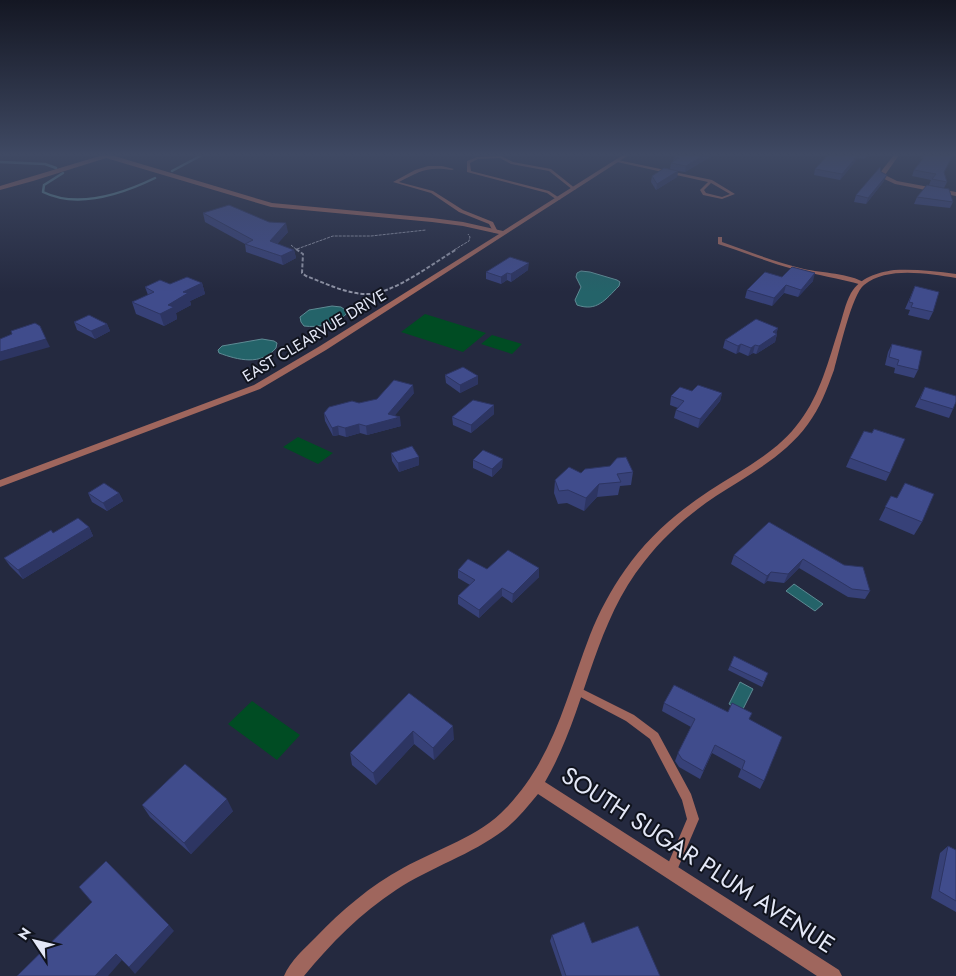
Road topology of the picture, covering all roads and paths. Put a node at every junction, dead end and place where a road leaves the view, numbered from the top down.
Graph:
1 (255, 201) edge
2 (444, 201) edge
3 (555, 201) edge
4 (430, 229) dead end
5 (463, 232) dead end
6 (500, 233) junction
7 (720, 238) dead end
8 (291, 245) dead end
9 (297, 249) junction
10 (956, 276) edge
11 (862, 283) junction
12 (0, 484) edge
13 (576, 690) junction
14 (537, 785) junction
15 (671, 871) junction
16 (293, 976) edge
17 (833, 976) edge

1 - 6 street
2 - 6 lane
3 - 6 street, EAST CLEARVUE DRIVE
4 - 9 path
5 - 9 path
6 - 12 street, EAST CLEARVUE DRIVE
7 - 11 lane
8 - 9 path
10 - 11 street
11 - 13 street
13 - 14 street
13 - 15 lane
14 - 15 street, SOUTH SUGAR PLUM AVENUE
14 - 16 street
15 - 17 street, SOUTH SUGAR PLUM AVENUE

